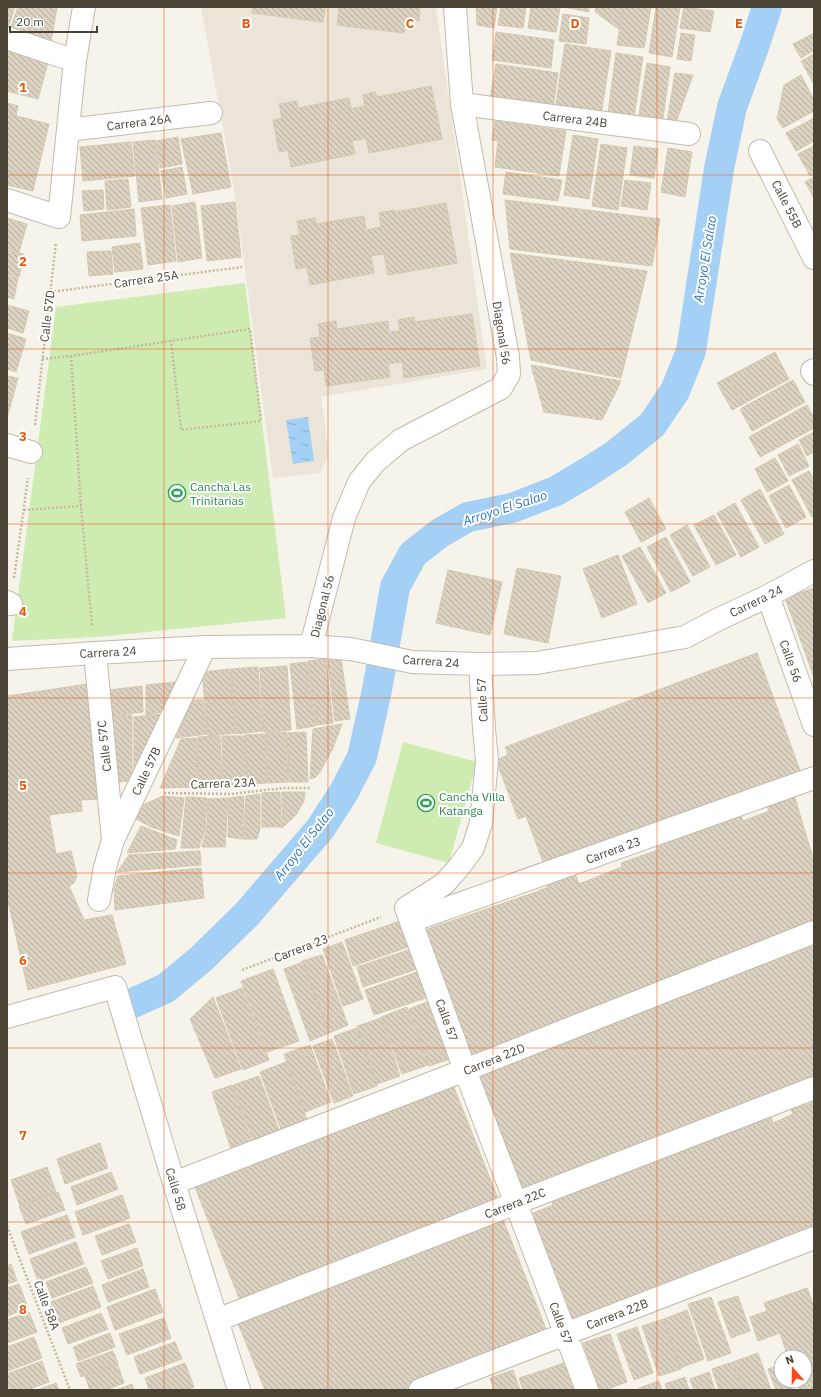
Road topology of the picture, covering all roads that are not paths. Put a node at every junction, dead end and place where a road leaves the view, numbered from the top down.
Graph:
1 (84, 7) edge
2 (455, 7) edge
3 (7, 38) edge
4 (75, 61) junction
5 (462, 104) junction
6 (211, 113) dead end
7 (68, 130) junction
8 (689, 134) dead end
9 (760, 150) dead end
10 (7, 200) edge
11 (814, 258) edge
12 (7, 445) edge
13 (31, 452) road end
14 (814, 571) edge
15 (768, 596) junction
16 (312, 646) junction
17 (205, 647) junction
18 (95, 653) junction
19 (7, 659) edge
20 (480, 664) junction
21 (814, 725) edge
22 (814, 778) edge
23 (113, 840) junction
24 (99, 900) dead end
25 (409, 915) junction
26 (814, 932) edge
27 (7, 1017) edge
28 (465, 1070) junction
29 (814, 1088) edge
30 (174, 1183) junction
31 (516, 1203) junction
32 (814, 1238) edge
33 (217, 1320) junction
34 (565, 1334) junction
35 (239, 1390) edge
36 (420, 1390) edge
37 (587, 1390) edge

1 - 4 street
2 - 5 street, Diagonal 56
3 - 4 street
4 - 7 street
5 - 8 street, Carrera 24B
5 - 16 street, Diagonal 56
6 - 7 street, Carrera 26A
7 - 10 street
9 - 11 street, Calle 55B
12 - 13 street
14 - 15 street, Carrera 24
15 - 20 street, Carrera 24
15 - 21 street, Calle 56
16 - 17 street, Carrera 24
16 - 20 street, Carrera 24
17 - 18 street, Carrera 24
17 - 23 street, Calle 57B
18 - 19 street, Carrera 24
18 - 23 street, Calle 57C
20 - 25 street, Calle 57
22 - 25 street, Carrera 23
23 - 24 street, Calle 57B
25 - 28 street, Calle 57
26 - 28 street, Carrera 22D
27 - 30 street, Calle 58
28 - 30 street, Carrera 22D
28 - 31 street, Calle 57
29 - 31 street, Carrera 22C
30 - 33 street, Calle 58
31 - 33 street, Carrera 22C
31 - 34 street, Calle 57
32 - 34 street, Carrera 22B
33 - 35 street, Calle 58
34 - 36 street, Carrera 22B
34 - 37 street, Calle 57

